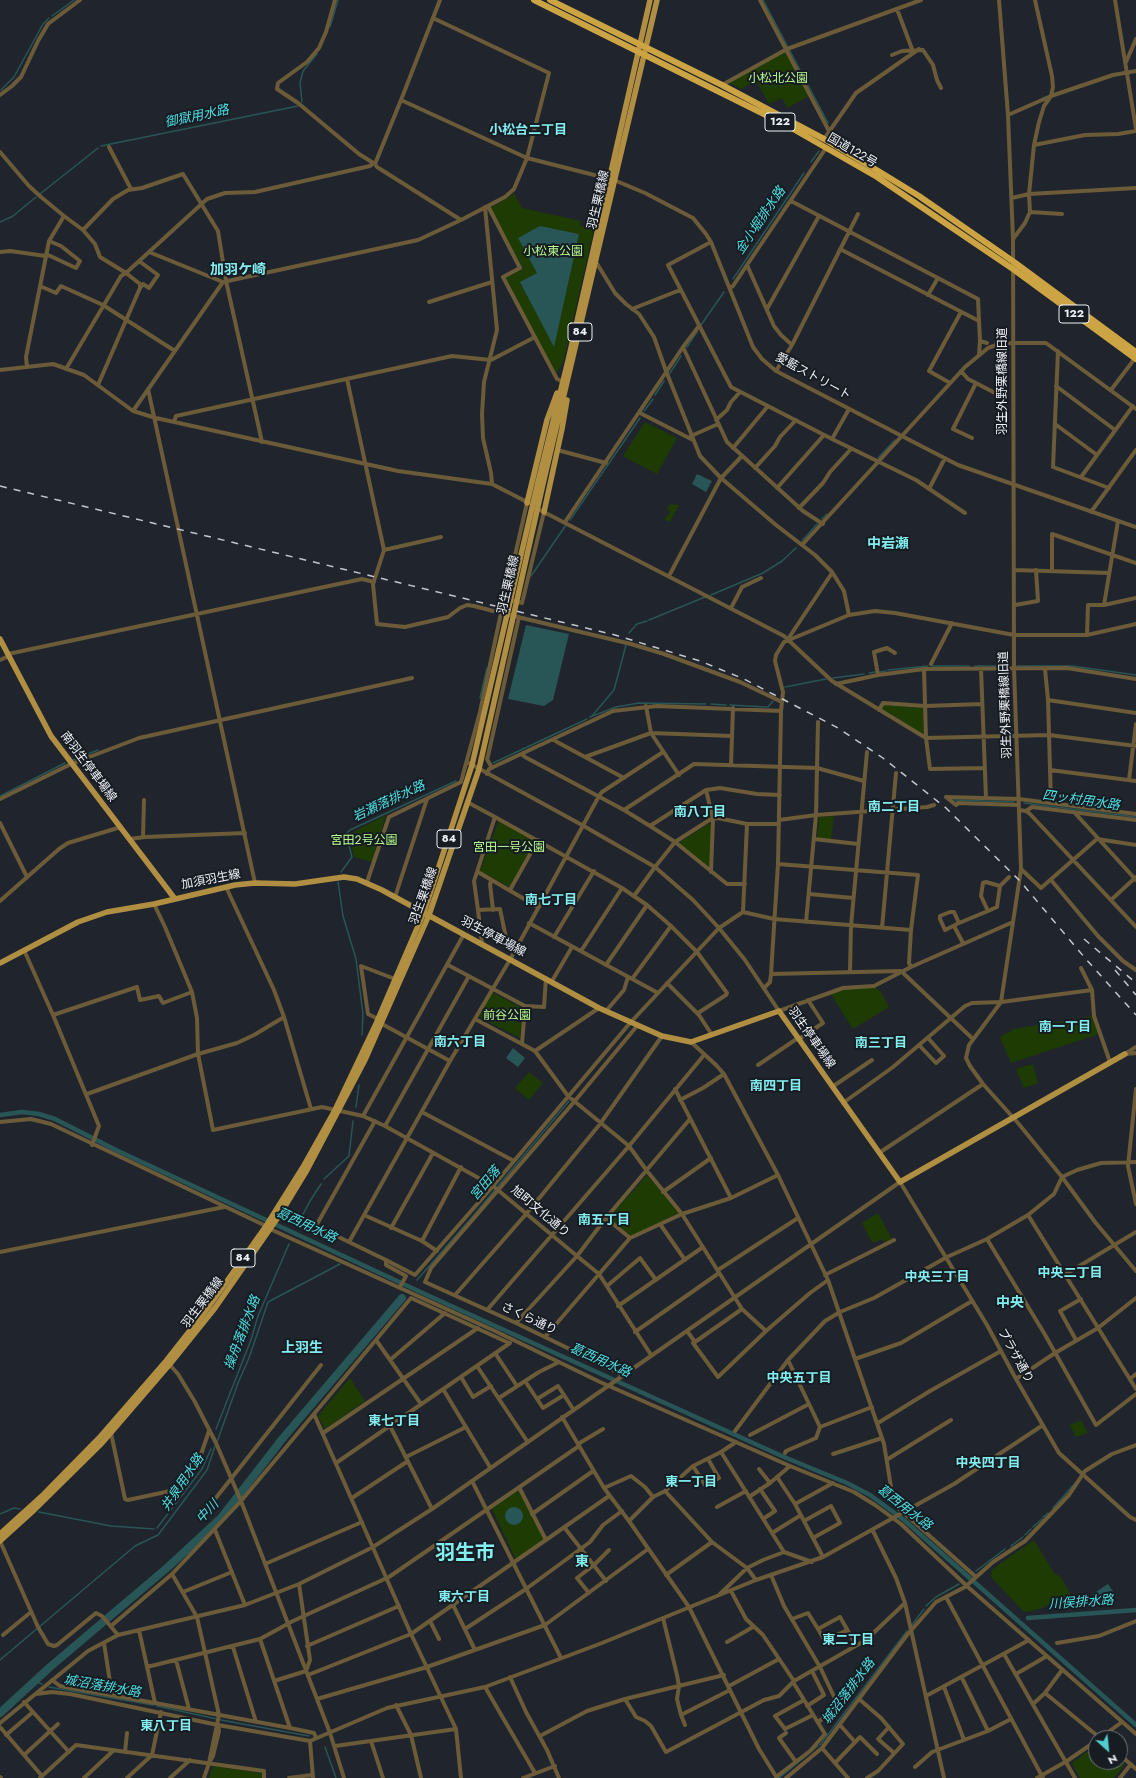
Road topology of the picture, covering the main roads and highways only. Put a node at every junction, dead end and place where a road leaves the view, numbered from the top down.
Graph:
1 (534, 0) edge
2 (550, 0) edge
3 (650, 0) edge
4 (657, 0) edge
5 (639, 48) junction
6 (646, 51) junction
7 (611, 180) junction
8 (1136, 356) edge
9 (570, 361) junction
10 (527, 503) road end
11 (544, 512) road end
12 (0, 639) edge
13 (497, 674) junction
14 (175, 898) junction
15 (427, 914) junction
16 (0, 963) edge
17 (380, 1022) junction
18 (1125, 1054) road end
19 (168, 1363) junction
20 (0, 1534) edge
21 (0, 1541) edge

1 - 5 highway, 国道122号 / 122
2 - 5 highway, 国道122号 / 122
3 - 5 main road, 羽生栗橋線
4 - 6 main road, 羽生栗橋線
5 - 6 highway, 国道122号 / 122
5 - 7 main road, 羽生栗橋線 / 84
6 - 7 main road, 羽生栗橋線 / 84
6 - 8 highway, 国道122号 / 122
6 - 8 highway, 国道122号 / 122
7 - 9 main road, 羽生栗橋線 / 84
7 - 9 main road, 羽生栗橋線 / 84
9 - 10 main road
9 - 11 main road
9 - 13 main road, 羽生栗橋線 / 84
12 - 14 main road, 南羽生停車場線
13 - 15 main road, 羽生栗橋線 / 84
13 - 15 main road, 羽生栗橋線 / 84
14 - 15 main road, 加須羽生線
14 - 16 main road, 加須羽生線
15 - 17 main road, 羽生栗橋線 / 84
15 - 17 main road, 羽生栗橋線 / 84
15 - 18 main road, 羽生停車場線
17 - 19 main road, 羽生栗橋線 / 84
19 - 20 main road, 羽生栗橋線 / 84
19 - 21 main road, 羽生栗橋線 / 84

